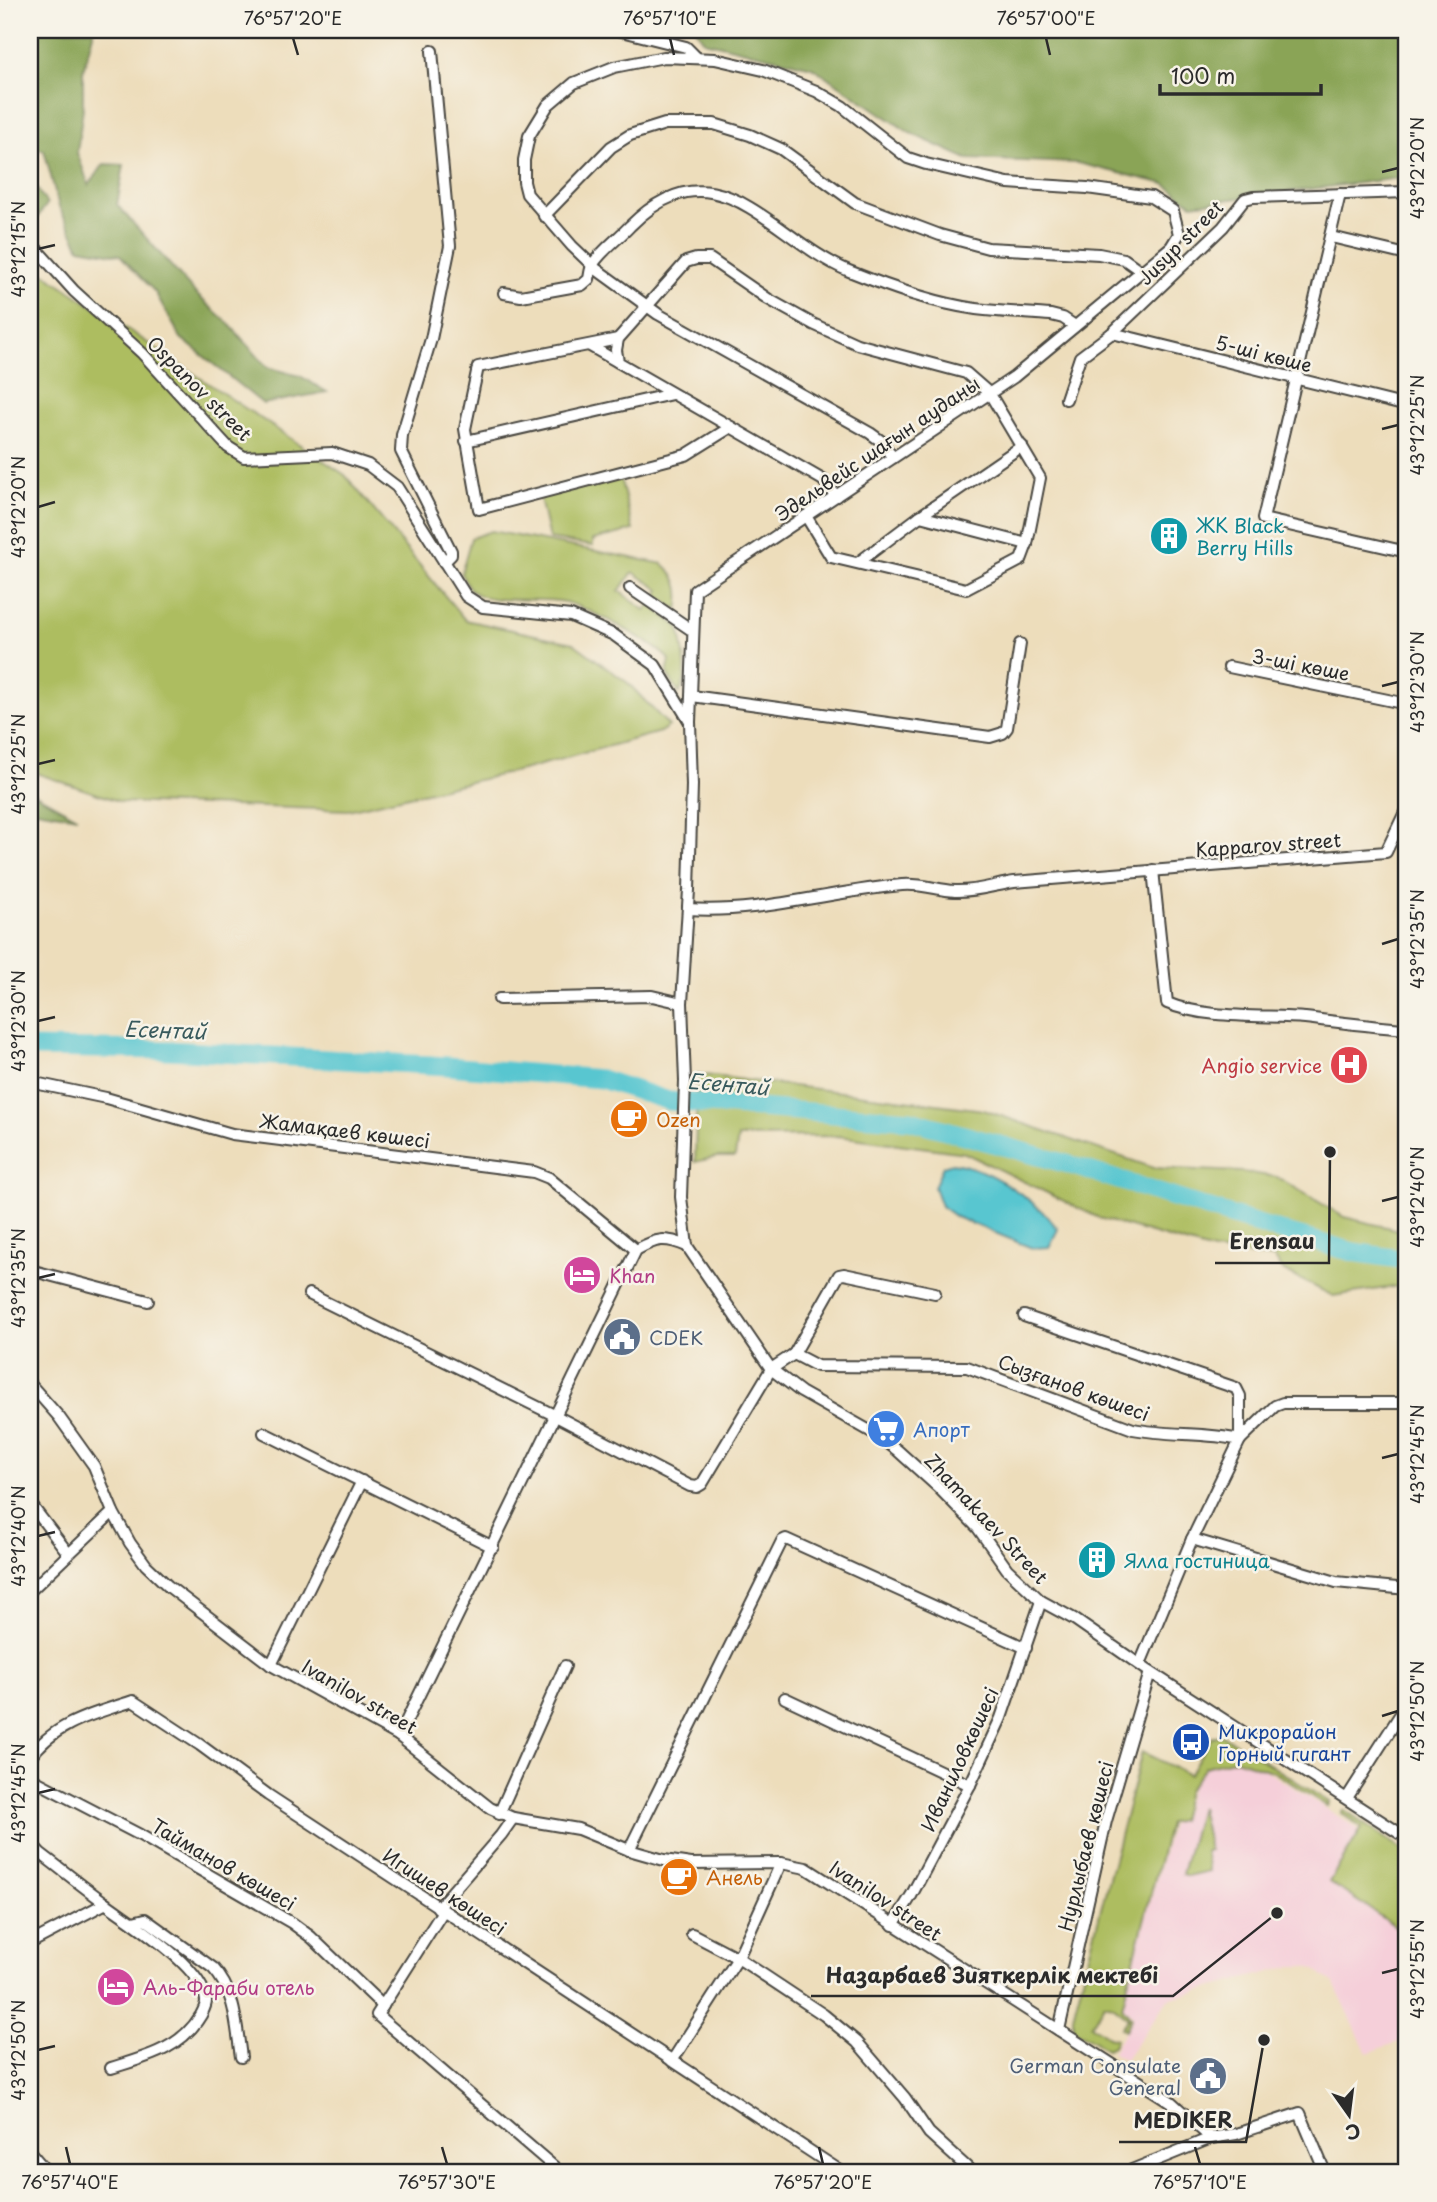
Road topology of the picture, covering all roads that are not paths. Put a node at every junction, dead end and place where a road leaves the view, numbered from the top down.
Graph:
1 (618, 30) edge
2 (432, 51) dead end
3 (697, 58) junction
4 (1407, 192) edge
5 (1340, 194) junction
6 (544, 215) junction
7 (1331, 237) junction
8 (30, 242) edge
9 (1407, 255) edge
10 (592, 265) junction
11 (1141, 271) junction
12 (504, 293) dead end
13 (648, 306) junction
14 (1075, 326) junction
15 (1112, 333) junction
16 (618, 339) junction
17 (590, 346) junction
18 (618, 362) junction
19 (1296, 379) junction
20 (672, 394) junction
21 (990, 394) junction
22 (1066, 399) dead end
23 (1407, 406) edge
24 (731, 427) junction
25 (466, 441) junction
26 (1022, 446) junction
27 (893, 458) junction
28 (836, 496) junction
29 (806, 516) junction
30 (920, 516) junction
31 (1027, 544) junction
32 (1407, 552) edge
33 (444, 562) junction
34 (859, 562) junction
35 (630, 588) dead end
36 (693, 631) junction
37 (1020, 644) dead end
38 (1229, 667) dead end
39 (692, 695) junction
40 (1407, 704) edge
41 (690, 722) junction
42 (1407, 808) edge
43 (1153, 870) junction
44 (688, 909) junction
45 (499, 999) dead end
46 (682, 1003) junction
47 (1407, 1029) edge
48 (30, 1082) edge
49 (687, 1246) junction
50 (636, 1250) junction
51 (30, 1270) edge
52 (935, 1293) dead end
53 (309, 1294) dead end
54 (148, 1301) dead end
55 (1024, 1316) dead end
56 (792, 1354) junction
57 (771, 1369) junction
58 (30, 1384) edge
59 (1407, 1403) edge
60 (554, 1415) junction
61 (264, 1433) dead end
62 (1240, 1440) junction
63 (362, 1481) junction
64 (30, 1507) edge
65 (113, 1512) junction
66 (1192, 1539) junction
67 (493, 1547) junction
68 (68, 1552) junction
69 (1407, 1589) edge
70 (30, 1591) edge
71 (1041, 1601) junction
72 (1026, 1648) junction
73 (1140, 1664) junction
74 (271, 1665) junction
75 (565, 1666) dead end
76 (1150, 1672) junction
77 (785, 1698) dead end
78 (1407, 1704) edge
79 (399, 1736) junction
80 (30, 1758) edge
81 (30, 1777) edge
82 (970, 1785) junction
83 (1347, 1798) junction
84 (499, 1814) junction
85 (513, 1818) junction
86 (1407, 1838) edge
87 (30, 1842) edge
88 (629, 1850) junction
89 (781, 1863) junction
90 (106, 1903) junction
91 (440, 1909) junction
92 (133, 1922) junction
93 (893, 1925) junction
94 (692, 1934) dead end
95 (30, 1943) edge
96 (738, 1958) junction
97 (383, 2006) junction
98 (1059, 2030) junction
99 (241, 2057) dead end
100 (672, 2061) junction
101 (111, 2068) dead end
102 (1212, 2138) junction
103 (30, 2152) edge
104 (47, 2172) edge
105 (560, 2172) edge
106 (842, 2172) edge
107 (972, 2172) edge
108 (1127, 2172) edge
109 (1325, 2172) edge

1 - 3 street
2 - 33 street
3 - 6 street
3 - 11 street, Эдельвейс шағын ауданы
4 - 5 street, Jusyp street
5 - 7 street
5 - 15 street, Jusyp street
6 - 10 street
6 - 11 street
7 - 9 street
7 - 19 street
8 - 33 street, Ospanov street
10 - 12 street
10 - 13 street
10 - 14 street
11 - 14 street, Эдельвейс шағын ауданы
13 - 16 street
13 - 21 street
13 - 27 street
14 - 21 street, Эдельвейс шағын ауданы
15 - 19 street, 5-ші көше
15 - 22 street, Jusyp street
16 - 17 street
16 - 18 street
17 - 18 street
17 - 25 street
18 - 20 street
19 - 23 street, 5-ші көше
19 - 32 street
20 - 24 street
20 - 25 street
21 - 26 street
21 - 27 street, Эдельвейс шағын ауданы
24 - 25 street
24 - 28 street
26 - 30 street
26 - 31 street
27 - 28 street, Эдельвейс шағын ауданы
28 - 29 street, Эдельвейс шағын ауданы
29 - 34 street
29 - 36 street, Эдельвейс шағын ауданы
30 - 31 street
30 - 34 street
31 - 34 street
33 - 41 street, Ospanov street
35 - 36 street
36 - 39 street, Эдельвейс шағын ауданы
37 - 39 street
38 - 40 street, 3-ші көше
39 - 41 street
41 - 44 street
42 - 43 street, Kapparov street
43 - 44 street, Kapparov street
43 - 47 street
44 - 46 street
45 - 46 street
46 - 49 street, Zhamakaev Street
48 - 50 street, Жамақаев көшесі
49 - 50 street
49 - 57 street, Zhamakaev Street
50 - 60 street
51 - 54 street
52 - 56 street
53 - 60 street
55 - 62 street
56 - 57 street
56 - 62 street, Сызғанов көшесі
57 - 60 street
57 - 71 street, Zhamakaev Street
58 - 65 street, Ivanilov street
59 - 62 street
60 - 67 street
61 - 63 street
62 - 66 street
63 - 67 street
63 - 74 street
64 - 68 street
65 - 68 street
65 - 74 street, Ivanilov street
66 - 69 street
66 - 73 street
67 - 79 street
68 - 70 street
71 - 72 street, Иваниловкөшесі
71 - 73 street, Zhamakaev Street
72 - 82 street, Иваниловкөшесі
72 - 88 street
73 - 76 street, Zhamakaev Street
74 - 79 street, Ivanilov street
75 - 84 street
76 - 83 street, Zhamakaev Street
76 - 98 street, Нурлыбаев көшесі
77 - 82 street
78 - 83 street
79 - 84 street, Ivanilov street
80 - 91 street, Игишев көшесі
81 - 97 street, Тайманов көшесі
82 - 93 street, Иваниловкөшесі
83 - 86 street, Zhamakaev Street
84 - 85 street, Ivanilov street
85 - 88 street, Ivanilov street
85 - 91 street
87 - 90 street
88 - 89 street, Ivanilov street
89 - 93 street, Ivanilov street
89 - 96 street
90 - 92 street
90 - 95 street
91 - 97 street
91 - 100 street, Игишев көшесі
92 - 99 street
92 - 101 street
93 - 98 street, Ivanilov street
94 - 96 street
96 - 100 street
96 - 107 street
97 - 105 street, Тайманов көшесі
98 - 102 street, Ivanilov street
100 - 106 street, Игишев көшесі
102 - 108 street
102 - 109 street
103 - 104 street

